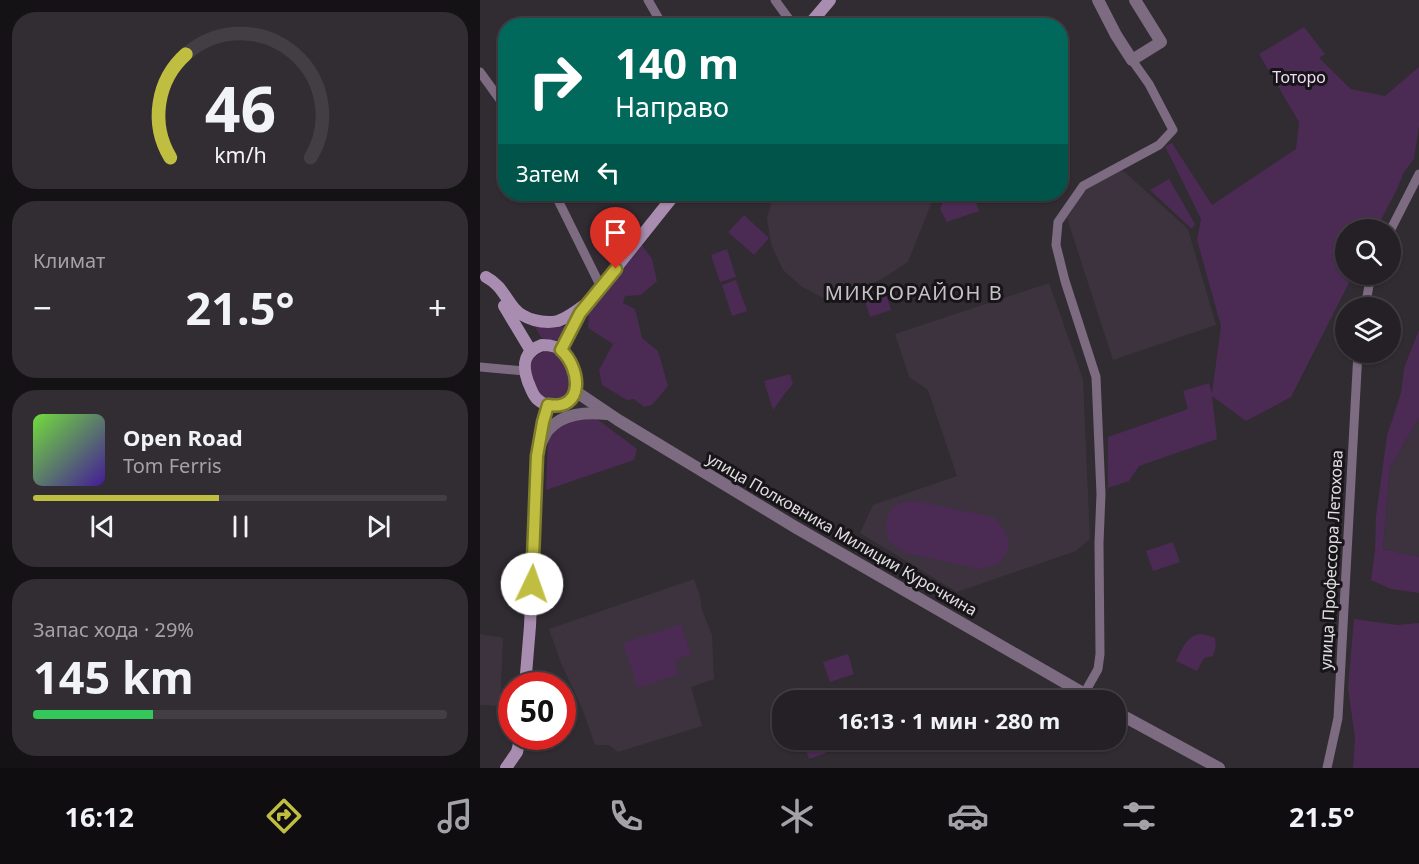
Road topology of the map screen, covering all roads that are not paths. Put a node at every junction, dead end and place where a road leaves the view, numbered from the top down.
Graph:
1 (648, 0) edge
2 (775, 0) edge
3 (830, 0) edge
4 (1098, 0) edge
5 (1135, 0) edge
6 (658, 18) edge
7 (788, 18) edge
8 (815, 18) edge
9 (1132, 60) junction
10 (480, 72) edge
11 (498, 97) edge
12 (1419, 174) edge
13 (558, 201) edge
14 (669, 201) edge
15 (1396, 219) edge
16 (483, 272) edge
17 (601, 287) junction
18 (589, 302) junction
19 (561, 350) junction
20 (531, 351) junction
21 (1357, 363) edge
22 (480, 367) edge
23 (524, 371) junction
24 (575, 391) junction
25 (548, 405) junction
26 (608, 414) junction
27 (538, 447) junction
28 (526, 672) edge
29 (1076, 690) edge
30 (1092, 690) edge
31 (1126, 717) edge
32 (518, 750) edge
33 (1214, 765) edge
34 (506, 768) edge
35 (1327, 768) edge

1 - 6 street
2 - 7 street
3 - 8 main road
4 - 9 street
5 - 9 street
9 - 30 street
10 - 11 street
12 - 15 street
13 - 17 street
14 - 17 main road
16 - 18 main road
16 - 20 main road
17 - 18 main road
18 - 19 main road
19 - 20 main road
19 - 24 main road
20 - 23 main road
21 - 35 street, улица Профессора Летохова
22 - 23 street
23 - 25 main road
24 - 25 main road
24 - 26 street, улица Полковника Милиции Курочкина
25 - 27 main road
26 - 27 street
26 - 29 street, улица Полковника Милиции Курочкина
27 - 28 main road
31 - 33 street
32 - 34 main road

